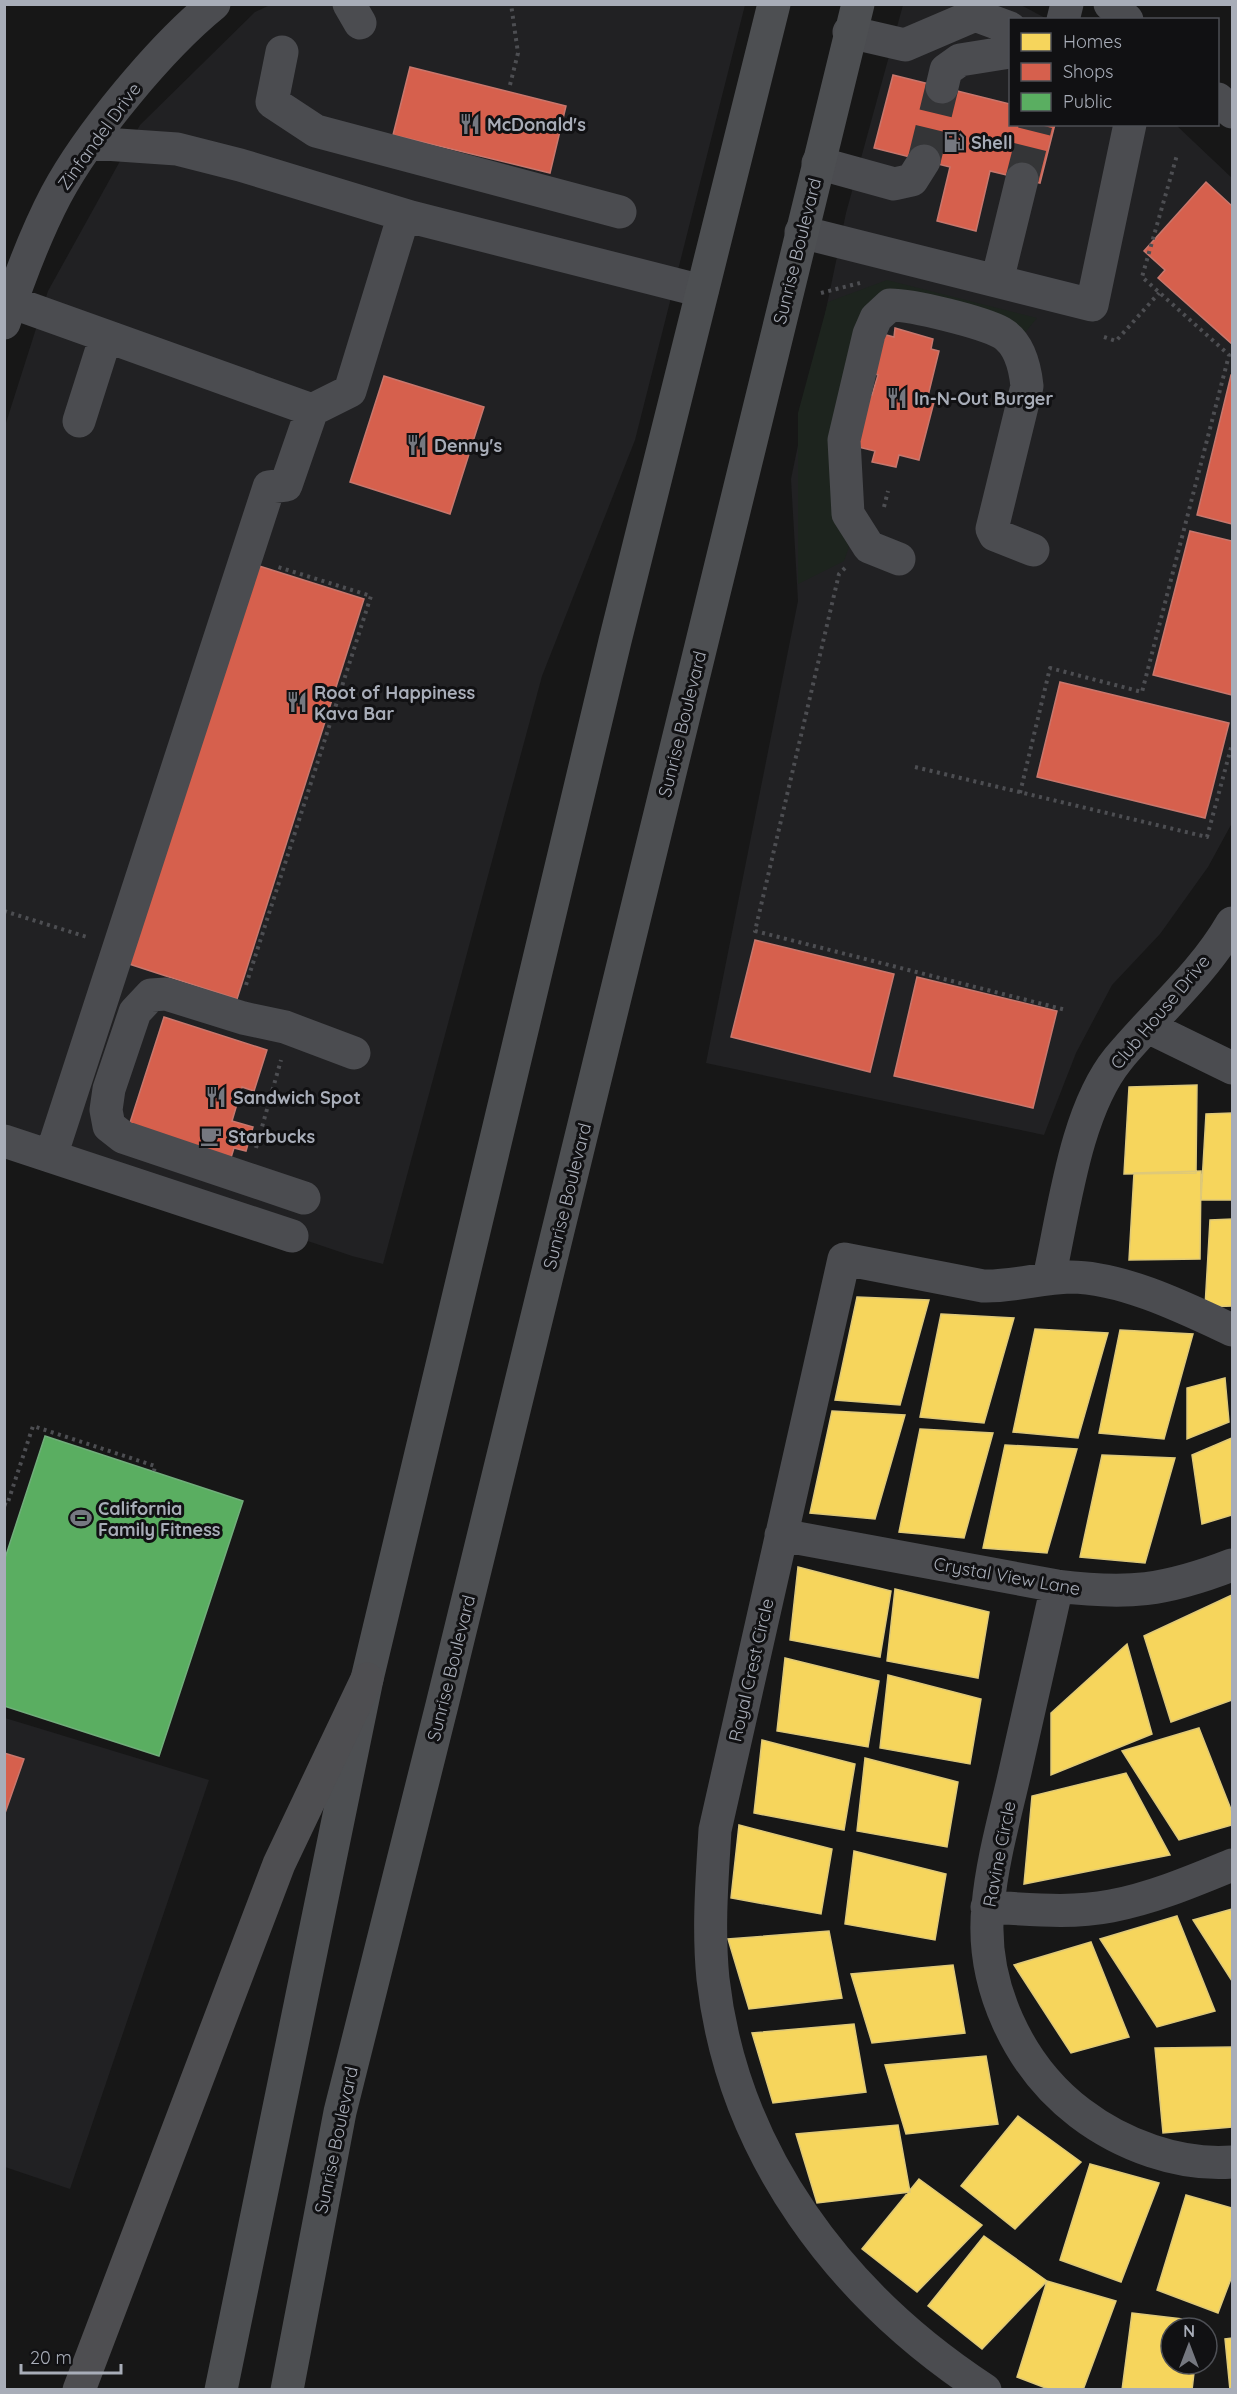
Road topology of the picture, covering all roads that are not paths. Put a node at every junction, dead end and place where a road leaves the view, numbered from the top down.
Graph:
1 (774, 4) edge
2 (1110, 4) edge
3 (204, 7) edge
4 (853, 18) edge
5 (1125, 18) edge
6 (1009, 27) edge
7 (282, 52) dead end
8 (1009, 52) edge
9 (942, 87) tunnel mouth
10 (1219, 100) edge
11 (1233, 112) edge
12 (1130, 126) edge
13 (90, 143) junction
14 (924, 161) tunnel mouth
15 (818, 163) junction
16 (1022, 179) tunnel mouth
17 (620, 212) dead end
18 (411, 217) junction
19 (801, 232) junction
20 (997, 281) junction
21 (702, 291) junction
22 (8, 312) edge
23 (106, 336) junction
24 (312, 410) junction
25 (79, 421) dead end
26 (1033, 550) dead end
27 (899, 559) dead end
28 (1232, 925) edge
29 (1148, 1027) junction
30 (354, 1053) dead end
31 (1233, 1068) edge
32 (4, 1141) edge
33 (51, 1156) junction
34 (304, 1198) dead end
35 (292, 1236) dead end
36 (1049, 1278) junction
37 (1233, 1330) edge
38 (781, 1535) junction
39 (1233, 1565) edge
40 (1057, 1586) junction
41 (367, 1678) junction
42 (1233, 1865) edge
43 (987, 1907) junction
44 (1233, 2162) edge
45 (79, 2390) edge
46 (221, 2390) edge
47 (287, 2390) edge
48 (985, 2390) edge

1 - 21 main road
2 - 5 street
3 - 13 street, Zinfandel Drive
4 - 6 street
4 - 15 main road, Sunrise Boulevard
7 - 17 street
8 - 9 street
10 - 11 street
12 - 20 street
13 - 18 street
13 - 22 street, Zinfandel Drive
14 - 15 street
15 - 19 main road, Sunrise Boulevard
16 - 20 street
18 - 21 street
18 - 24 street
19 - 20 street
19 - 47 main road, Sunrise Boulevard
21 - 41 main road
22 - 23 street
23 - 24 street
23 - 25 street
24 - 33 street
26 - 27 street
28 - 29 street, Club House Drive
29 - 31 street
29 - 36 street, Club House Drive
30 - 34 street
32 - 33 street
33 - 35 street
36 - 37 street, Royal Crest Circle
36 - 38 street, Royal Crest Circle
38 - 40 street, Crystal View Lane
38 - 48 street, Royal Crest Circle
39 - 40 street, Crystal View Lane
40 - 43 street, Ravine Circle
41 - 45 highway
41 - 46 main road
42 - 43 street
43 - 44 street, Ravine Circle

